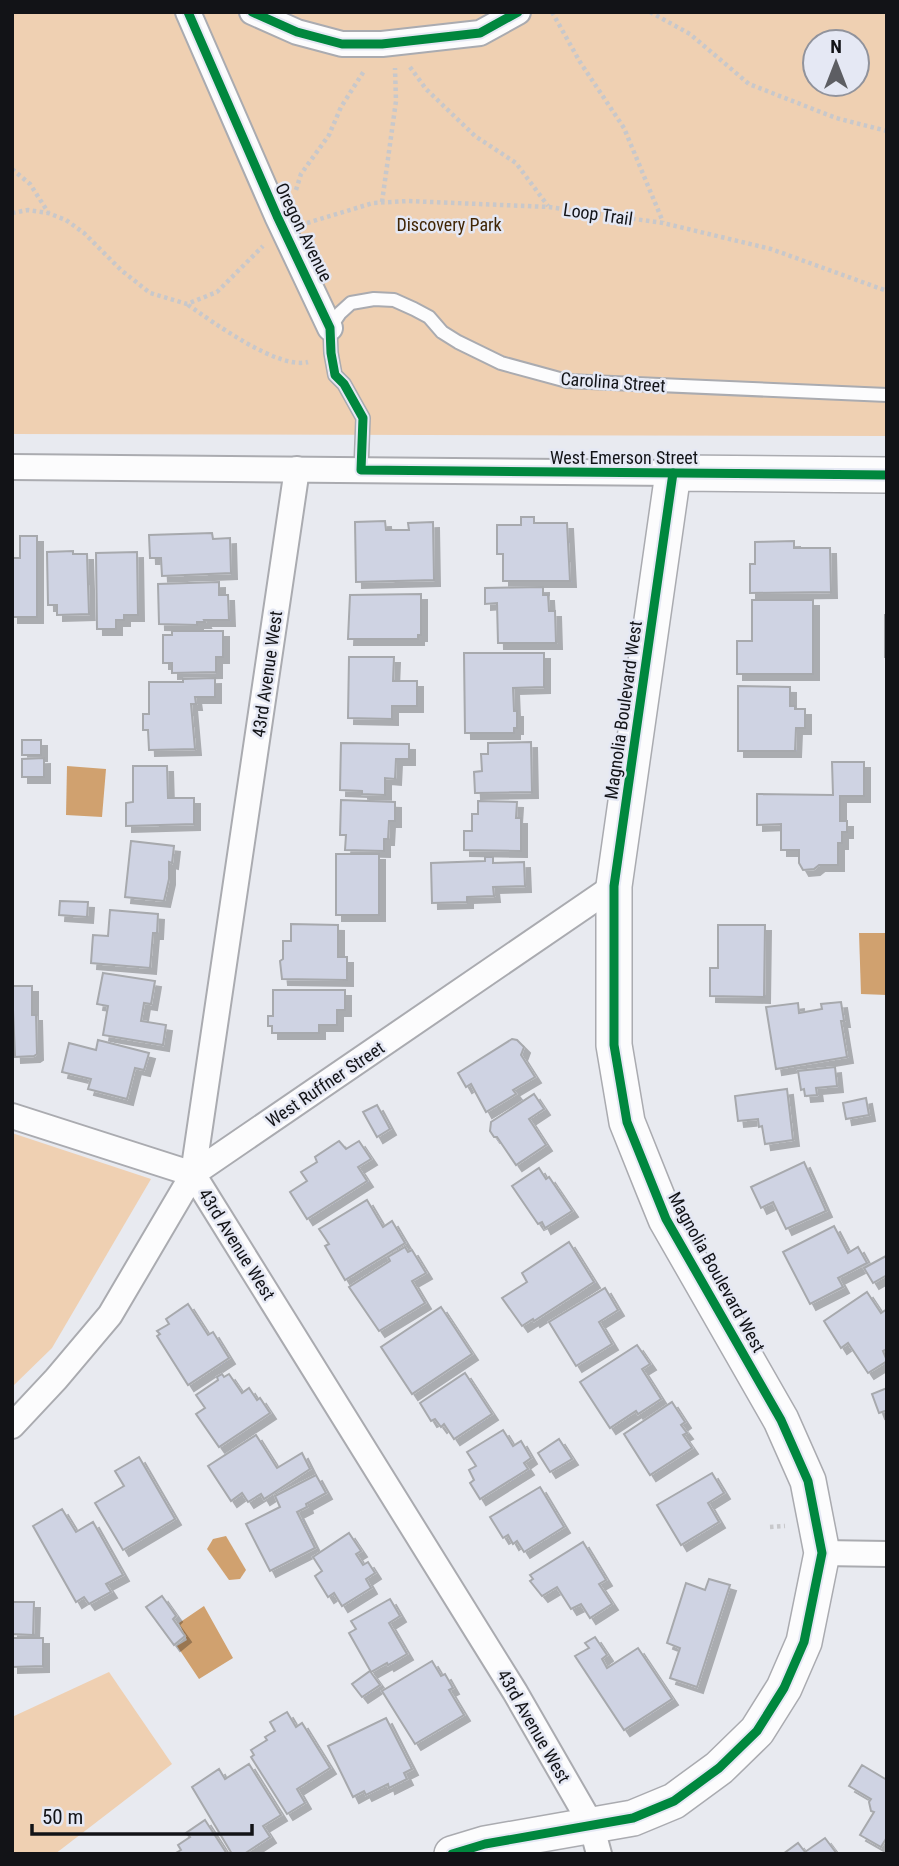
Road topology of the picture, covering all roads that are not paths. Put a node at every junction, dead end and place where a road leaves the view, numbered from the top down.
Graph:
1 (188, 12) edge
2 (252, 12) edge
3 (518, 12) edge
4 (330, 328) junction
5 (887, 395) edge
6 (12, 467) edge
7 (296, 469) junction
8 (361, 470) junction
9 (673, 473) junction
10 (887, 475) edge
11 (614, 886) junction
12 (12, 1116) edge
13 (193, 1174) junction
14 (12, 1426) edge
15 (822, 1553) junction
16 (887, 1553) edge
17 (595, 1839) edge
18 (452, 1854) edge

1 - 4 street, Oregon Avenue
2 - 3 street
4 - 5 lane, Carolina Street
4 - 8 lane, Oregon Avenue
6 - 7 street, West Emerson Street
7 - 8 street, West Emerson Street
7 - 13 street, 43rd Avenue West
8 - 9 street, West Emerson Street
9 - 10 street, West Emerson Street
9 - 11 street, Magnolia Boulevard West
11 - 13 street, West Ruffner Street
11 - 15 street, Magnolia Boulevard West
12 - 13 street
13 - 14 street
13 - 17 street, 43rd Avenue West
15 - 16 street
15 - 17 street, Magnolia Boulevard West
17 - 18 street, Magnolia Boulevard West

